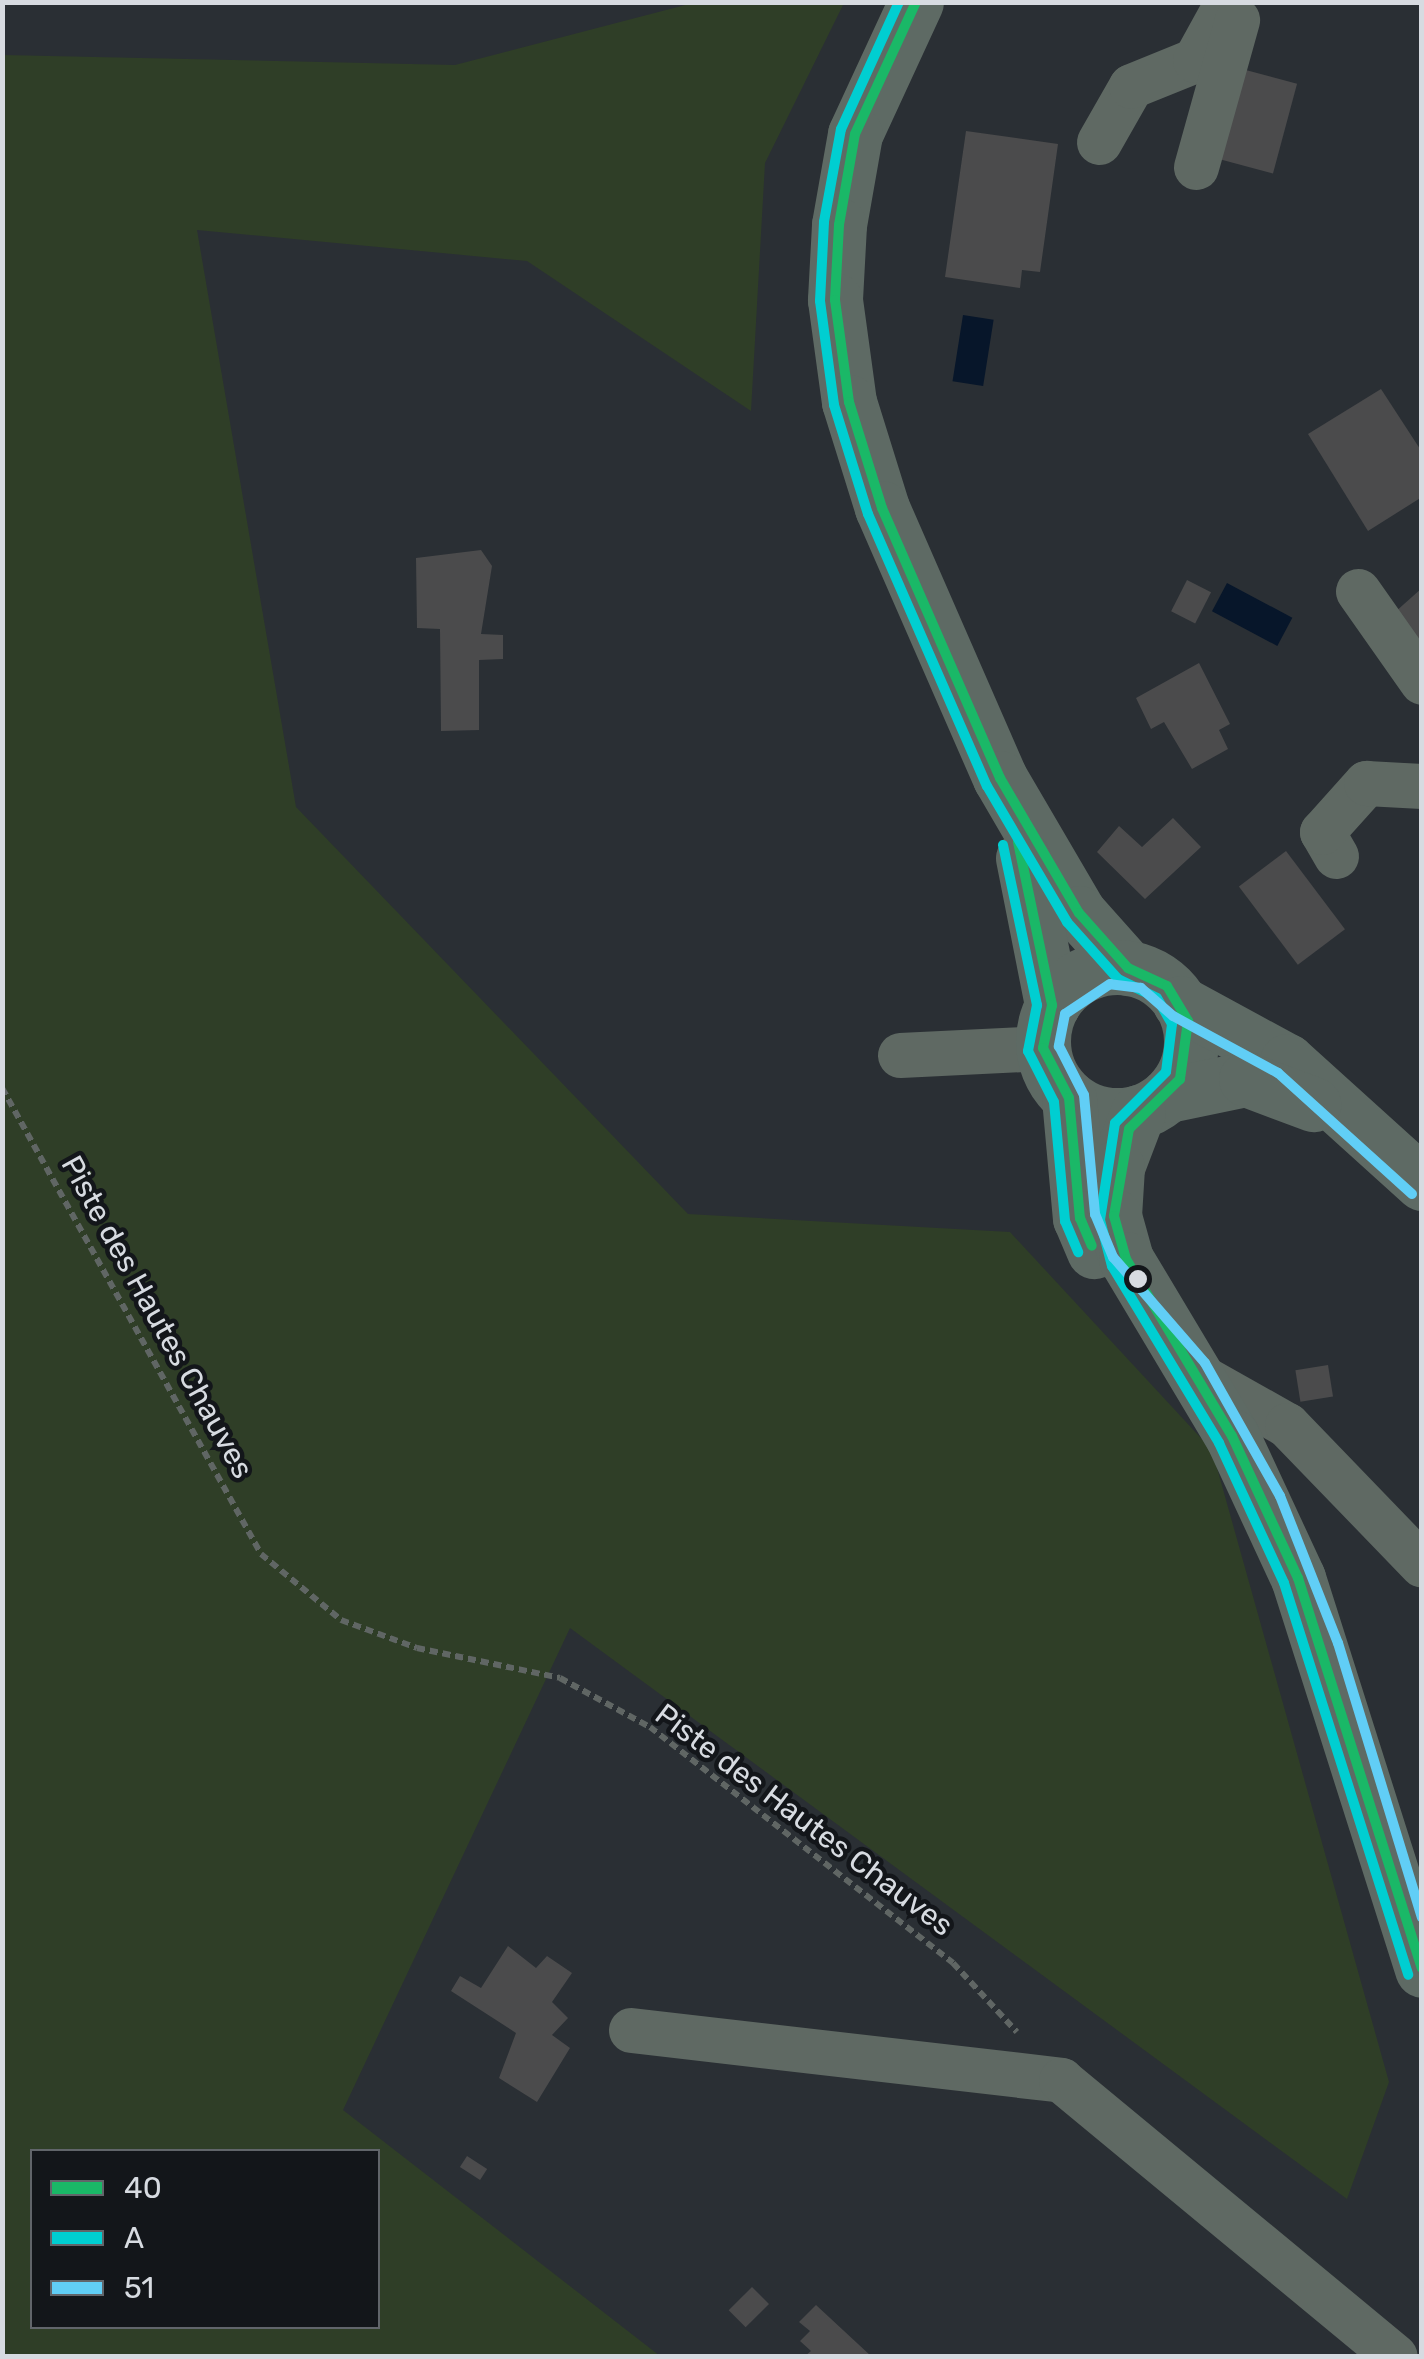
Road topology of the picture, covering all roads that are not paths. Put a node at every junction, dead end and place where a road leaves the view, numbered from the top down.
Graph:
1 (916, 2) edge
2 (1227, 2) edge
3 (1242, 2) edge
4 (1100, 142) dead end
5 (1196, 167) dead end
6 (1358, 591) dead end
7 (1422, 682) edge
8 (1000, 778) junction
9 (1422, 786) edge
10 (1336, 856) dead end
11 (1128, 968) junction
12 (1180, 1003) junction
13 (1047, 1026) junction
14 (900, 1055) dead end
15 (1069, 1098) junction
16 (1153, 1104) junction
17 (1335, 1112) junction
18 (1422, 1184) edge
19 (1193, 1372) junction
20 (1422, 1565) edge
21 (1422, 1970) edge
22 (631, 2030) dead end
23 (1394, 2356) edge

1 - 8 main road
2 - 4 street
3 - 5 street
6 - 7 street
8 - 11 main road
8 - 13 main road
9 - 10 street
11 - 12 main road
11 - 13 main road
12 - 16 main road
12 - 17 main road
13 - 14 street
13 - 15 main road
15 - 16 main road
15 - 19 main road
16 - 17 main road
16 - 19 main road
17 - 18 main road
19 - 20 street
19 - 21 main road
22 - 23 street

